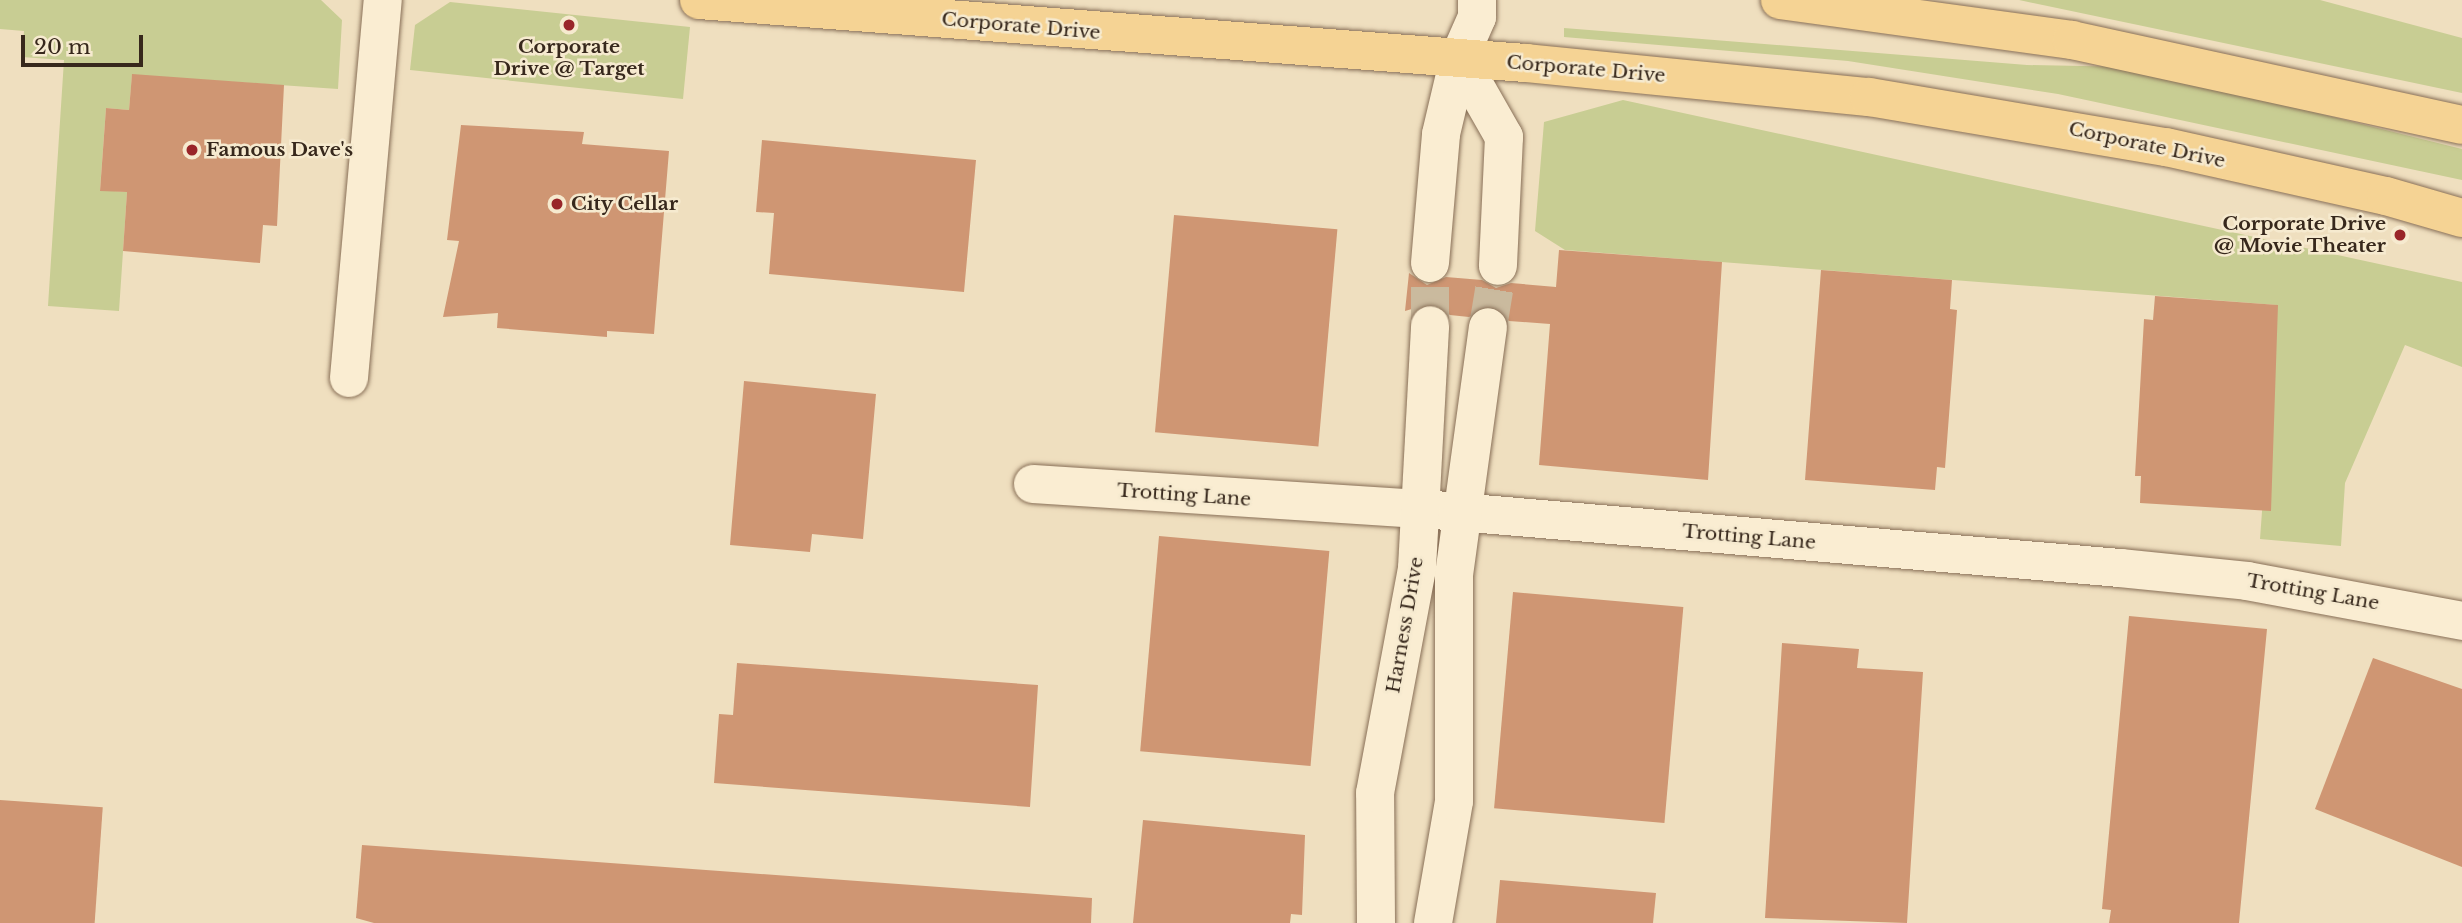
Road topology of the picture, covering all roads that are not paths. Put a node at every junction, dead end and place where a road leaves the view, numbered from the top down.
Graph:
1 (383, 0) edge
2 (699, 0) edge
3 (1477, 0) edge
4 (1780, 0) edge
5 (1460, 58) junction
6 (2462, 125) edge
7 (2462, 218) edge
8 (1430, 263) tunnel mouth
9 (1498, 266) tunnel mouth
10 (1430, 325) tunnel mouth
11 (1488, 327) tunnel mouth
12 (1428, 363) junction
13 (1482, 368) junction
14 (349, 378) dead end
15 (1033, 484) dead end
16 (1420, 509) junction
17 (1463, 513) junction
18 (2462, 621) edge
19 (1376, 923) edge
20 (1433, 923) edge

1 - 14 street
2 - 5 main road, Corporate Drive
3 - 5 street
4 - 6 main road
5 - 7 main road, Corporate Drive
5 - 8 street
5 - 9 street
10 - 12 street, Harness Drive
11 - 13 street, Harness Drive
12 - 13 street
12 - 16 street, Harness Drive
13 - 17 street, Harness Drive
15 - 16 street, Trotting Lane
16 - 17 street, Trotting Lane
16 - 19 street, Harness Drive
17 - 18 street, Trotting Lane
17 - 20 street, Harness Drive

